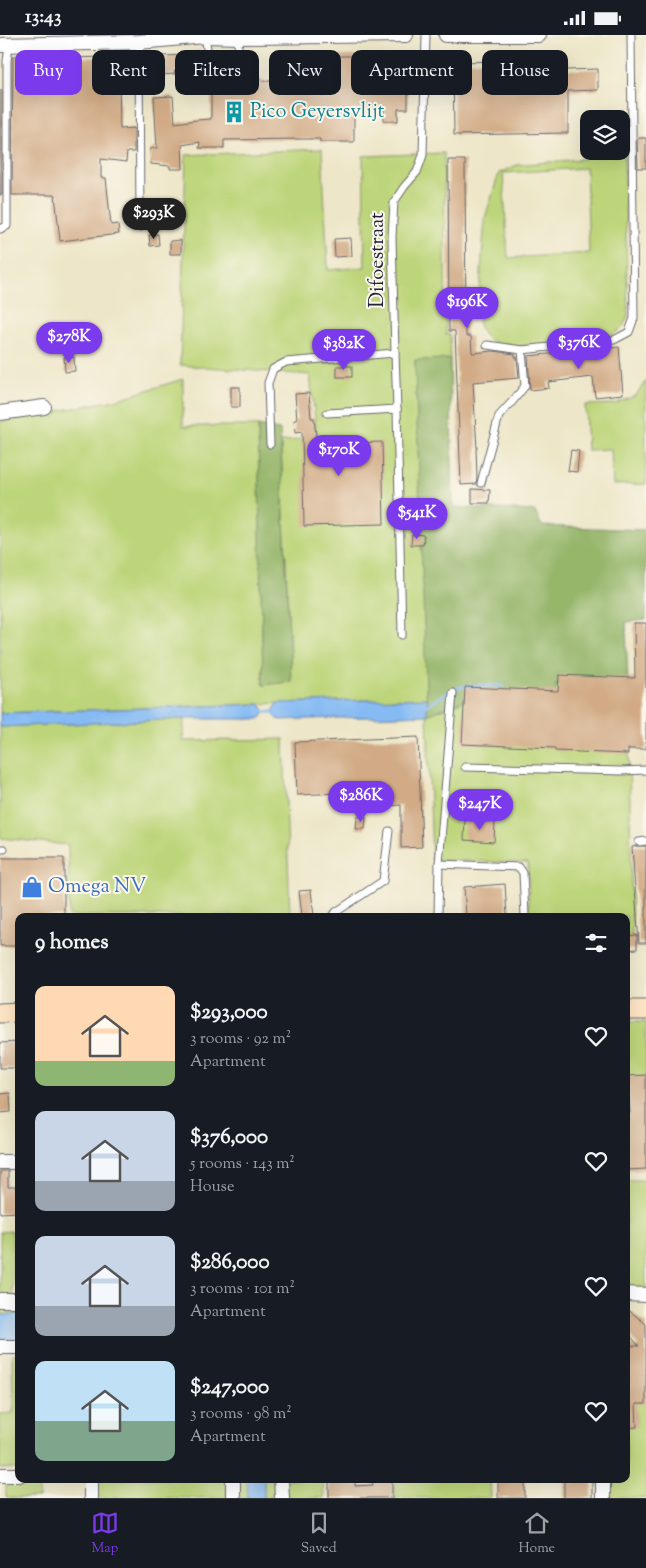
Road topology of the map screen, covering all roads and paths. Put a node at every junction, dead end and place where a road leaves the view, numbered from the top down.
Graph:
1 (205, 35) edge
2 (406, 35) edge
3 (426, 35) edge
4 (446, 35) edge
5 (493, 35) edge
6 (539, 35) edge
7 (631, 35) edge
8 (309, 36) edge
9 (239, 37) junction
10 (101, 39) edge
11 (139, 42) junction
12 (4, 45) edge
13 (4, 89) edge
14 (140, 227) dead end
15 (0, 229) edge
16 (487, 345) dead end
17 (522, 350) junction
18 (395, 353) junction
19 (44, 407) dead end
20 (397, 409) junction
21 (0, 413) edge
22 (327, 413) dead end
23 (270, 444) dead end
24 (481, 483) dead end
25 (402, 635) dead end
26 (453, 693) dead end
27 (465, 767) dead end
28 (646, 770) edge
29 (389, 831) dead end
30 (439, 864) junction
31 (335, 913) edge
32 (438, 913) edge
33 (525, 913) edge
34 (630, 1010) edge
35 (646, 1010) edge
36 (0, 1013) edge
37 (15, 1013) edge
38 (0, 1162) edge
39 (15, 1162) edge
40 (630, 1294) edge
41 (646, 1295) edge
42 (0, 1300) edge
43 (15, 1300) edge
44 (0, 1347) edge
45 (15, 1347) edge
46 (0, 1475) edge
47 (15, 1475) edge
48 (91, 1483) edge
49 (233, 1483) edge
50 (282, 1483) edge
51 (603, 1483) edge
52 (91, 1498) edge
53 (233, 1498) edge
54 (282, 1498) edge
55 (603, 1498) edge

1 - 9 street
1 - 9 lane
1 - 11 street
2 - 8 street
3 - 18 lane, Difoestraat
4 - 5 street
5 - 6 street
7 - 17 lane
8 - 9 street
10 - 11 street
10 - 12 street
11 - 14 lane
12 - 13 lane
13 - 15 lane
16 - 17 lane
17 - 24 lane
18 - 20 lane, Difoestraat
18 - 23 lane
19 - 21 street
20 - 22 lane
20 - 25 lane, Difoestraat
26 - 30 lane
27 - 28 lane
29 - 31 lane
30 - 32 lane
30 - 33 lane
34 - 35 street
36 - 37 street
38 - 39 street
40 - 41 street
42 - 43 street
44 - 45 street
46 - 47 street
48 - 52 street
49 - 53 street
50 - 54 street
51 - 55 street

